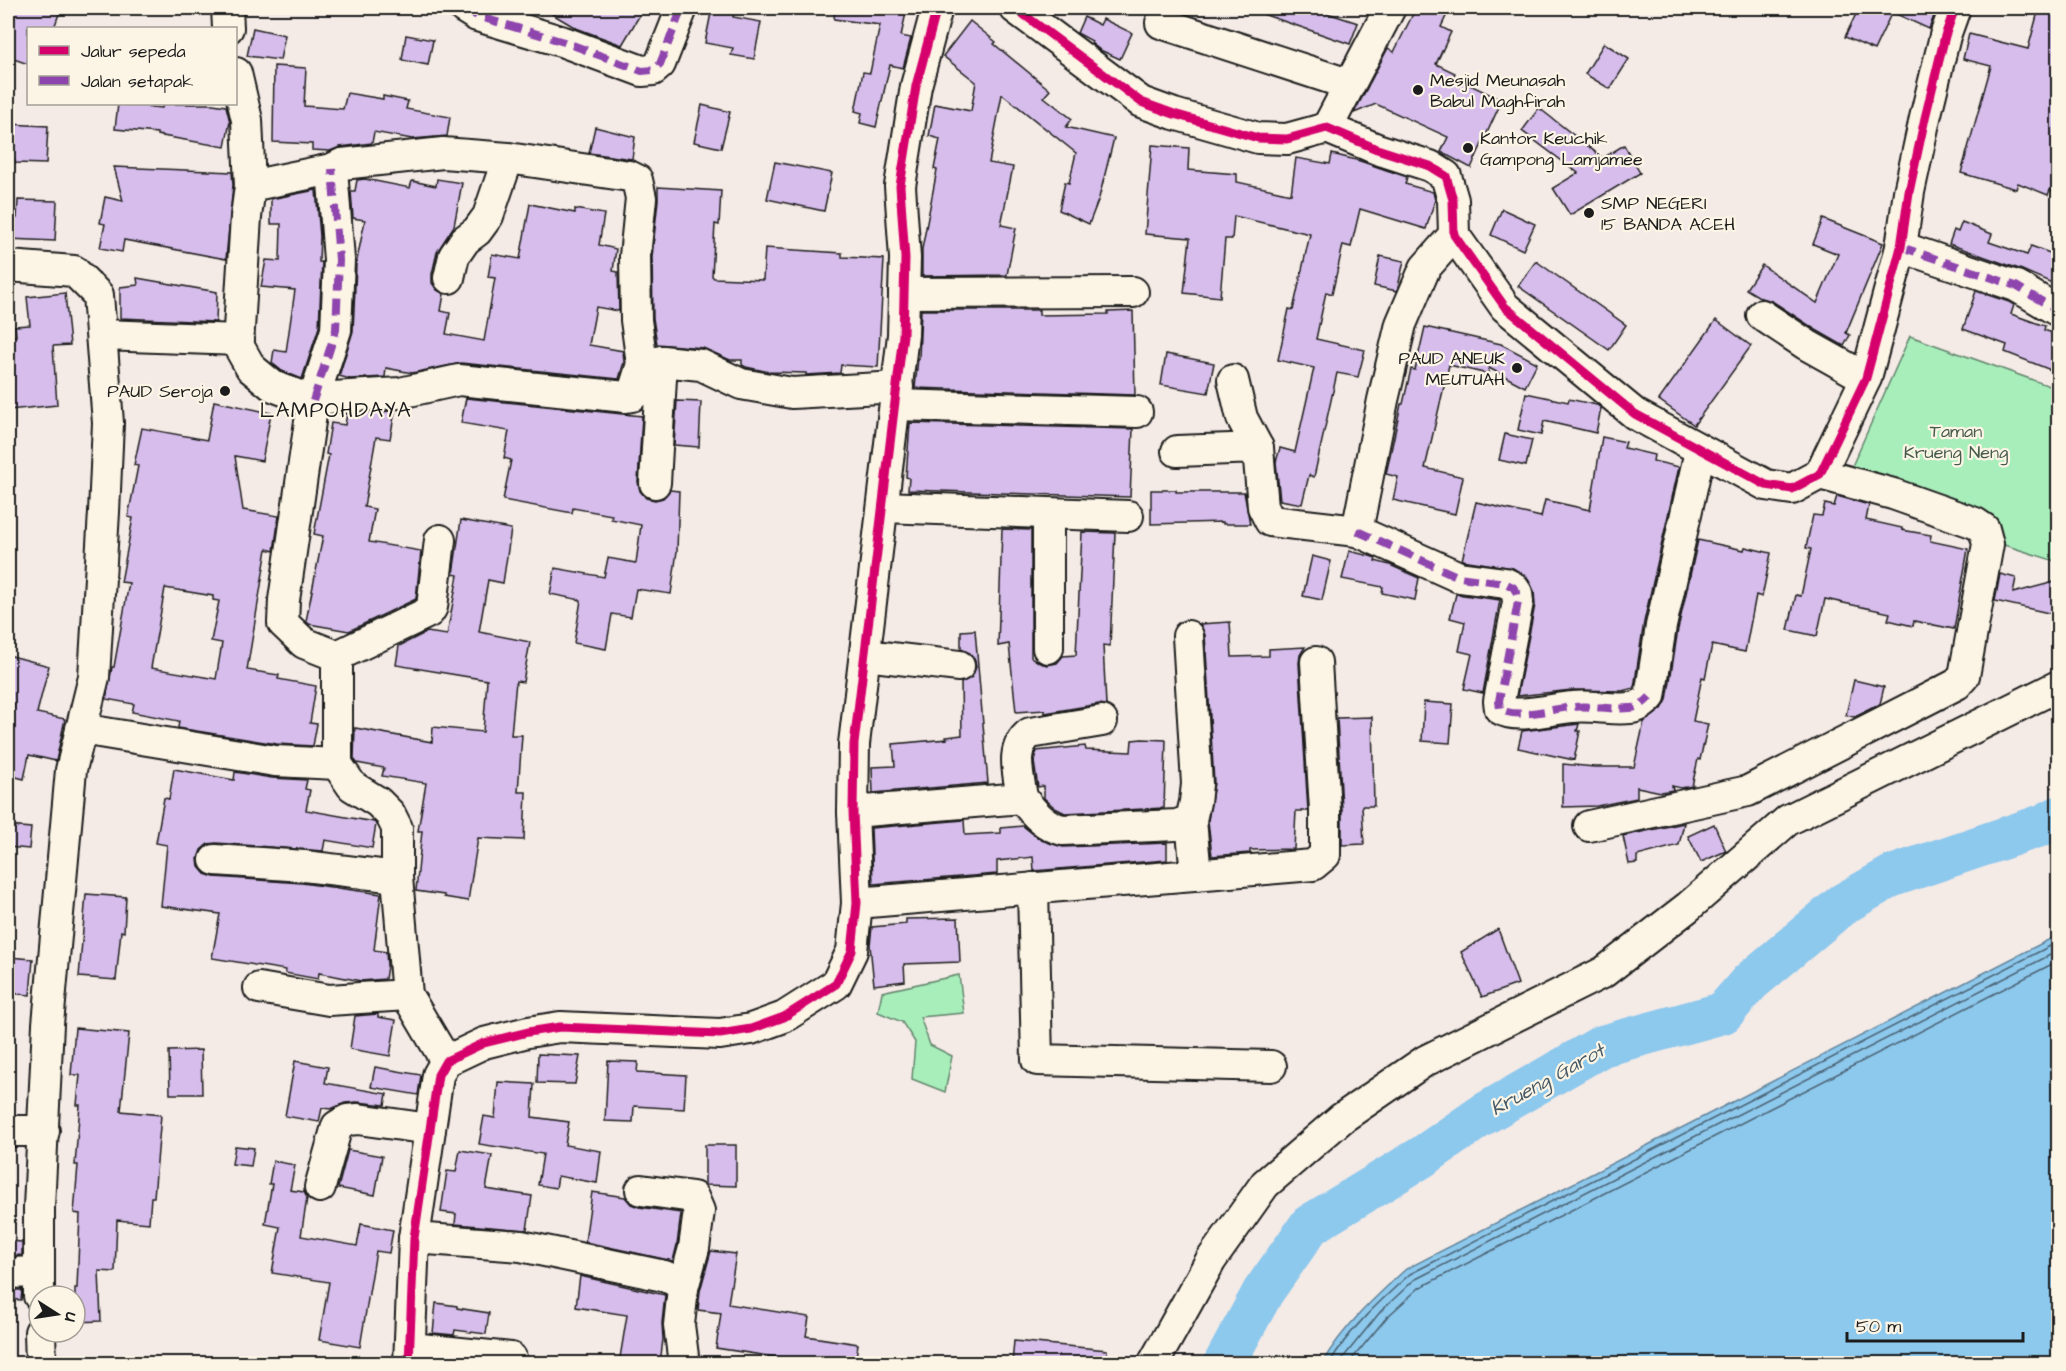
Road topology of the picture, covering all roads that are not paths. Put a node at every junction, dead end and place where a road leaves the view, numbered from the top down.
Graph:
1 (227, 8) edge
2 (464, 8) edge
3 (682, 8) edge
4 (936, 8) edge
5 (1015, 8) edge
6 (1390, 8) edge
7 (1955, 8) edge
8 (1161, 23) dead end
9 (228, 27) edge
10 (237, 78) edge
11 (1348, 84) junction
12 (1327, 128) junction
13 (508, 158) junction
14 (332, 169) junction
15 (250, 186) junction
16 (1454, 235) junction
17 (1901, 247) junction
18 (8, 266) edge
19 (449, 278) dead end
20 (1133, 292) dead end
21 (904, 293) junction
22 (2058, 311) edge
23 (1762, 315) dead end
24 (102, 336) junction
25 (239, 340) junction
26 (652, 363) junction
27 (1866, 378) junction
28 (1233, 380) dead end
29 (897, 396) junction
30 (313, 402) junction
31 (1137, 412) dead end
32 (1258, 448) junction
33 (1178, 451) dead end
34 (1700, 451) junction
35 (1820, 474) junction
36 (655, 483) dead end
37 (883, 507) junction
38 (1048, 514) junction
39 (1128, 516) dead end
40 (1357, 531) junction
41 (440, 540) dead end
42 (1188, 636) dead end
43 (1048, 648) dead end
44 (865, 655) junction
45 (337, 656) junction
46 (1316, 662) dead end
47 (958, 666) dead end
48 (2058, 686) edge
49 (1102, 721) dead end
50 (81, 729) junction
51 (337, 764) junction
52 (1022, 798) junction
53 (853, 812) junction
54 (1191, 820) junction
55 (1589, 826) dead end
56 (215, 860) dead end
57 (1196, 875) junction
58 (397, 877) junction
59 (1033, 888) junction
60 (857, 903) junction
61 (259, 988) dead end
62 (407, 995) junction
63 (446, 1060) junction
64 (1271, 1066) dead end
65 (430, 1129) junction
66 (8, 1131) edge
67 (44, 1131) junction
68 (320, 1187) dead end
69 (641, 1190) dead end
70 (414, 1238) junction
71 (8, 1273) edge
72 (39, 1284) edge
73 (683, 1288) junction
74 (40, 1344) edge
75 (409, 1355) edge
76 (511, 1358) dead end
77 (688, 1363) edge
78 (41, 1364) edge
79 (1153, 1364) edge

1 - 9 street
2 - 3 street
4 - 21 street
5 - 12 street
6 - 11 street
7 - 17 street
8 - 11 street
10 - 15 street
11 - 12 street
12 - 16 street
13 - 14 street
13 - 19 street
13 - 26 street
14 - 15 street
14 - 30 street
15 - 25 street
16 - 34 street
16 - 40 street
17 - 22 street
17 - 27 street
18 - 24 street
20 - 21 street
21 - 29 street
23 - 27 street
24 - 25 street
24 - 50 street
25 - 30 street
26 - 29 street
26 - 30 street
26 - 36 street
27 - 35 street
28 - 32 street
29 - 31 street
29 - 37 street
30 - 45 street
32 - 33 street
32 - 40 street
34 - 35 street
34 - 40 street
35 - 55 street
37 - 38 street
37 - 44 street
38 - 39 street
38 - 43 street
41 - 45 street
42 - 54 street
44 - 47 street
44 - 53 street
45 - 51 street
46 - 57 street
48 - 79 street
49 - 52 street
50 - 51 street
50 - 67 street
51 - 58 street
52 - 53 street
52 - 54 street
53 - 60 street
54 - 57 street
56 - 58 street
57 - 59 street
58 - 62 street
59 - 60 street
59 - 64 street
60 - 63 street
61 - 62 street
62 - 63 street
63 - 65 street
65 - 68 street
65 - 70 street
66 - 67 street
67 - 72 street
69 - 73 street
70 - 73 street
70 - 75 street
71 - 72 street
73 - 77 street
74 - 78 street
75 - 76 street

